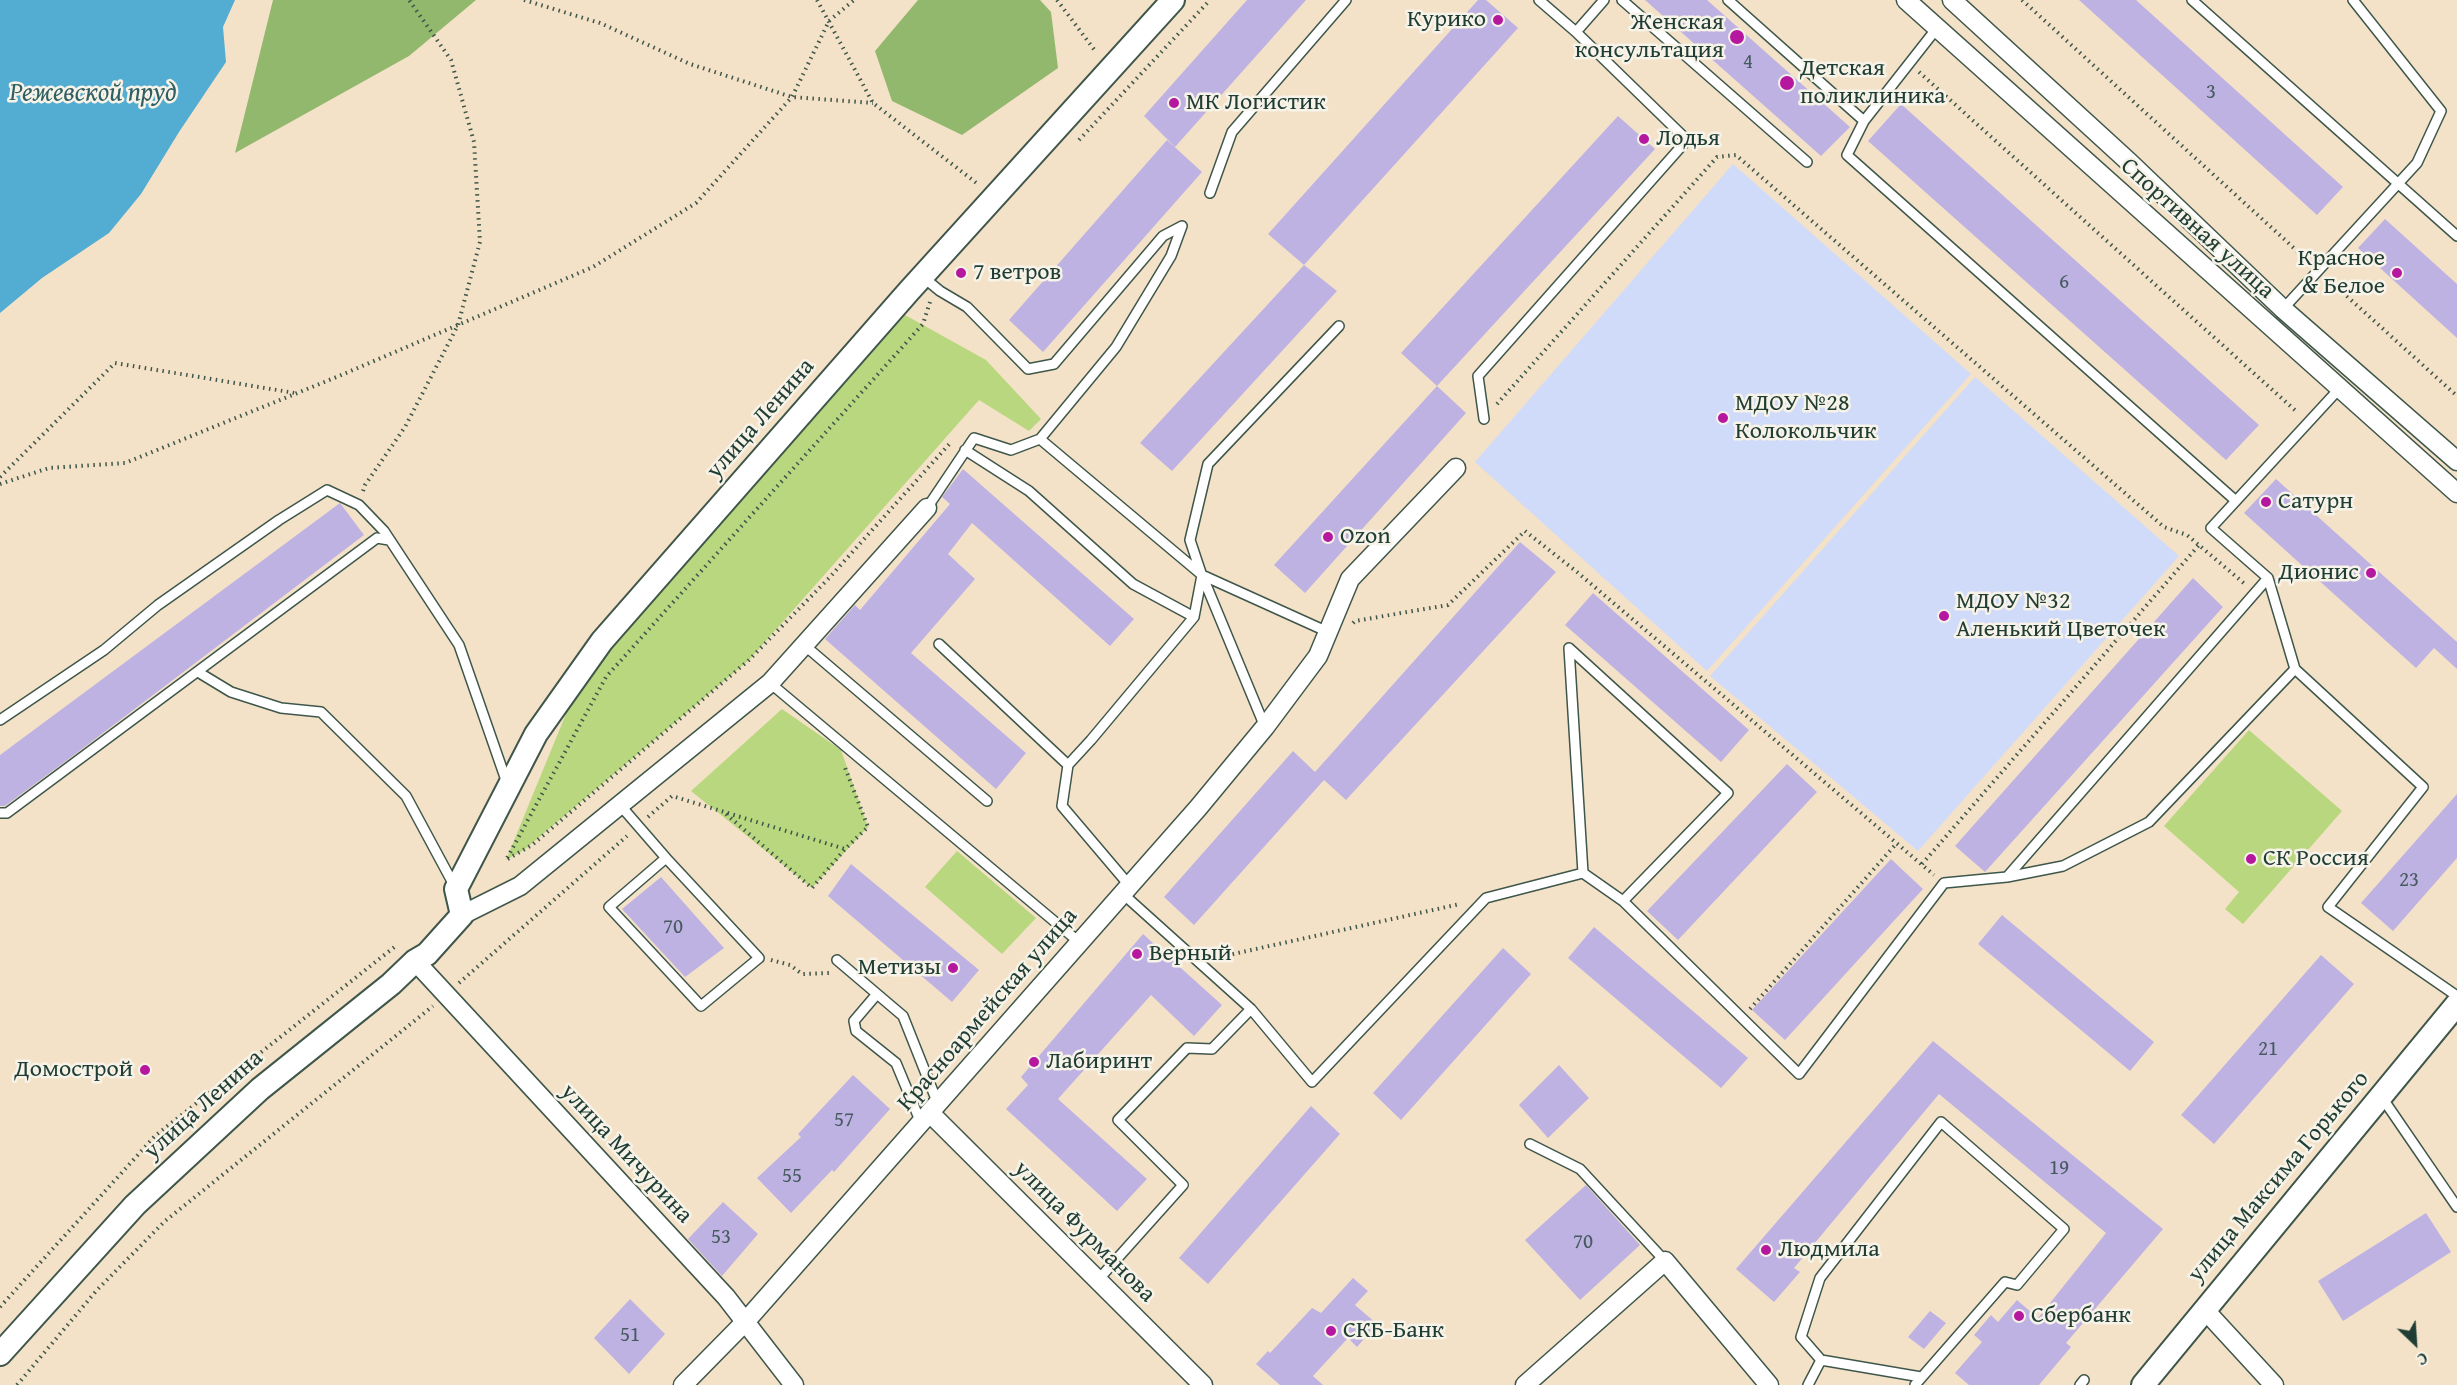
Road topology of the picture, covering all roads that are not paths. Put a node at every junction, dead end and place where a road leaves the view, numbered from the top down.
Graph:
1 (1173, 0) edge
2 (1346, 0) edge
3 (1539, 0) edge
4 (1604, 0) edge
5 (1622, 0) edge
6 (1728, 0) edge
7 (1906, 0) edge
8 (1952, 0) edge
9 (2192, 0) edge
10 (2353, 0) edge
11 (1937, 28) junction
12 (1576, 32) junction
13 (1864, 121) junction
14 (1807, 162) dead end
15 (2399, 183) junction
16 (1210, 193) dead end
17 (2457, 236) edge
18 (922, 275) junction
19 (2283, 309) junction
20 (1339, 326) dead end
21 (2339, 389) junction
22 (1484, 419) road end
23 (1040, 439) junction
24 (965, 450) junction
25 (2457, 461) edge
26 (1456, 468) dead end
27 (2457, 493) edge
28 (2236, 501) junction
29 (927, 508) joint
30 (389, 540) junction
31 (1202, 575) junction
32 (2268, 578) junction
33 (1194, 617) junction
34 (1328, 632) junction
35 (802, 644) junction
36 (939, 644) dead end
37 (2295, 669) junction
38 (198, 672) junction
39 (770, 683) junction
40 (0, 720) edge
41 (1265, 727) junction
42 (1068, 765) junction
43 (509, 788) junction
44 (987, 801) dead end
45 (620, 806) junction
46 (0, 813) edge
47 (666, 858) junction
48 (1583, 873) junction
49 (2007, 877) junction
50 (456, 889) junction
51 (1126, 889) junction
52 (1623, 901) junction
53 (462, 915) junction
54 (1079, 942) junction
55 (837, 960) dead end
56 (415, 961) junction
57 (877, 993) junction
58 (2457, 996) edge
59 (2457, 1005) edge
60 (1251, 1009) junction
61 (2381, 1096) junction
62 (930, 1113) junction
63 (1530, 1144) dead end
64 (2457, 1207) edge
65 (1665, 1260) junction
66 (1098, 1280) junction
67 (2204, 1309) junction
68 (746, 1321) junction
69 (0, 1354) edge
70 (1821, 1360) junction
71 (1921, 1377) junction
72 (683, 1385) edge
73 (794, 1385) edge
74 (1203, 1385) edge
75 (1525, 1385) edge
76 (1769, 1385) edge
77 (1808, 1385) edge
78 (1914, 1385) edge
79 (2143, 1385) edge
80 (2274, 1385) edge

1 - 18 street, улица Ленина
2 - 16 lane
3 - 12 lane
4 - 12 lane
5 - 14 lane
6 - 13 lane
7 - 11 street, Спортивная улица
8 - 19 street, Спортивная улица
9 - 15 lane
10 - 15 lane
11 - 13 lane
11 - 21 street, Спортивная улица
12 - 22 lane
13 - 28 lane
15 - 17 lane
15 - 19 lane
18 - 23 lane
18 - 43 street, улица Ленина
19 - 25 street, Спортивная улица
20 - 31 lane
21 - 27 street, Спортивная улица
21 - 28 lane
23 - 24 lane
23 - 31 lane
24 - 29 lane
24 - 33 lane
26 - 34 street, Красноармейская улица
28 - 32 lane
29 - 35 street, улица Ленина
30 - 38 lane
30 - 40 lane
30 - 43 lane
31 - 33 lane
31 - 34 lane
31 - 41 lane
32 - 37 lane
32 - 49 lane
33 - 42 lane
34 - 41 street, Красноармейская улица
35 - 39 street, улица Ленина
35 - 44 lane
36 - 42 lane
37 - 49 lane
37 - 58 lane
38 - 46 lane
38 - 50 lane
39 - 45 street, улица Ленина
39 - 54 lane
41 - 51 street, Красноармейская улица
42 - 51 lane
43 - 50 street, улица Ленина
45 - 47 lane
45 - 53 street, улица Ленина
47 - 47 lane
48 - 52 lane
48 - 52 lane
48 - 60 lane
49 - 52 lane
50 - 53 street
51 - 54 street, Красноармейская улица
51 - 60 lane
53 - 56 street, улица Ленина
54 - 62 street, Красноармейская улица
55 - 57 lane
56 - 68 street, улица Мичурина
56 - 69 street, улица Ленина
57 - 62 lane
57 - 62 lane
59 - 61 street, улица Максима Горького
60 - 66 lane
61 - 64 lane
61 - 67 street, улица Максима Горького
62 - 66 street, улица Фурманова
62 - 68 street, Красноармейская улица
63 - 65 lane
65 - 75 street
65 - 76 street
66 - 74 street, улица Фурманова
67 - 79 street, улица Максима Горького
67 - 80 street
68 - 72 street, Красноармейская улица
68 - 73 street, улица Мичурина
70 - 71 lane
70 - 71 lane
70 - 77 lane
71 - 78 lane

